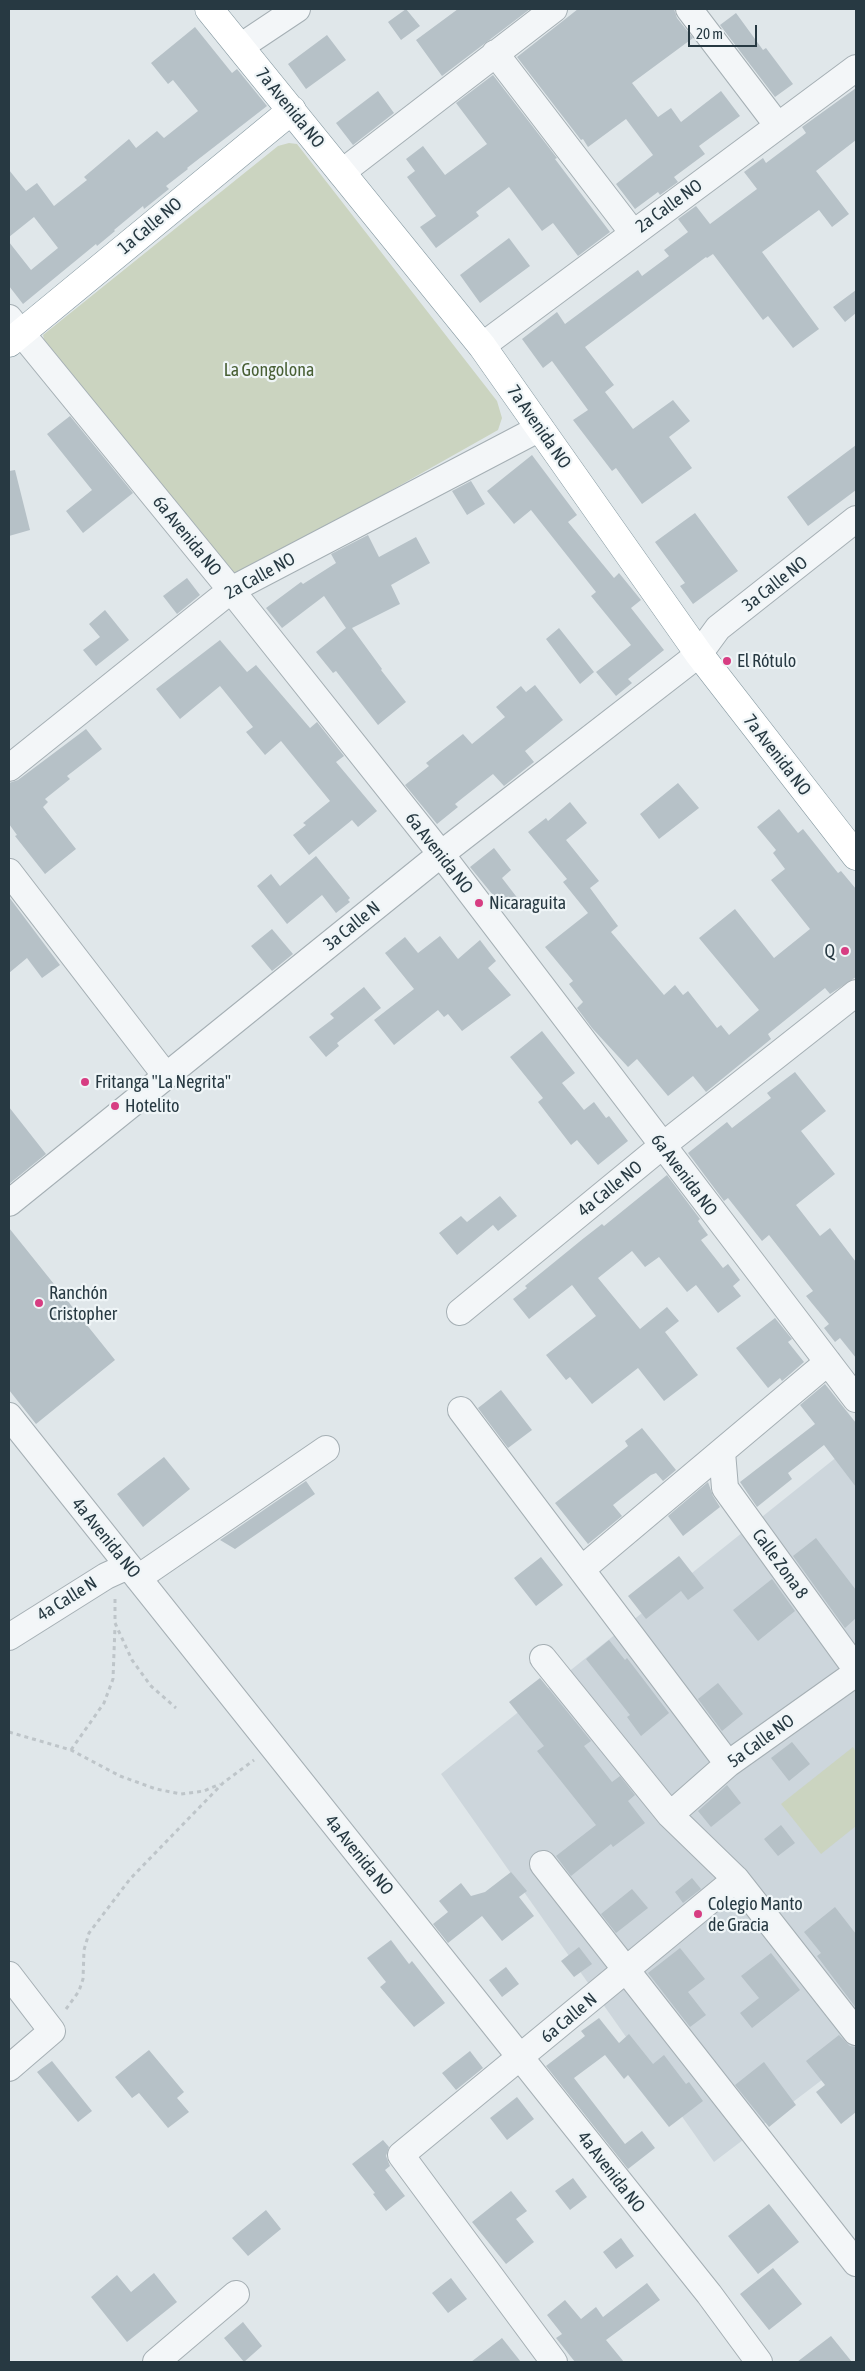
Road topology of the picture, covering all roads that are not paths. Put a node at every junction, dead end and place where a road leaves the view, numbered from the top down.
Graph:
1 (209, 9) edge
2 (297, 9) edge
3 (554, 9) edge
4 (689, 9) edge
5 (240, 47) junction
6 (495, 53) junction
7 (856, 68) edge
8 (292, 110) junction
9 (778, 126) junction
10 (341, 173) junction
11 (633, 233) junction
12 (13, 331) edge
13 (482, 346) junction
14 (540, 428) junction
15 (856, 519) edge
16 (231, 590) junction
17 (699, 654) junction
18 (9, 768) edge
19 (441, 854) junction
20 (856, 856) edge
21 (9, 872) edge
22 (856, 992) edge
23 (166, 1076) junction
24 (662, 1146) junction
25 (9, 1203) edge
26 (460, 1312) dead end
27 (828, 1362) junction
28 (856, 1399) edge
29 (461, 1410) dead end
30 (9, 1416) edge
31 (326, 1449) dead end
32 (722, 1452) junction
33 (582, 1569) junction
34 (133, 1572) junction
35 (9, 1637) edge
36 (543, 1658) dead end
37 (856, 1671) edge
38 (728, 1764) junction
39 (670, 1815) junction
40 (543, 1864) dead end
41 (736, 1879) junction
42 (627, 1969) junction
43 (9, 1975) edge
44 (856, 2032) edge
45 (520, 2057) junction
46 (9, 2068) edge
47 (856, 2263) edge
48 (236, 2294) dead end
49 (156, 2362) edge
50 (554, 2362) edge
51 (759, 2362) edge

1 - 5 highway, 7a Avenida NO
2 - 5 street
3 - 6 street
4 - 9 street
5 - 8 highway, 7a Avenida NO
6 - 10 street
6 - 11 street
7 - 9 street, 2a Calle NO
8 - 10 highway, 7a Avenida NO
8 - 12 highway, 1a Calle NO
9 - 11 street, 2a Calle NO
10 - 13 highway, 7a Avenida NO
11 - 13 street, 2a Calle NO
12 - 16 street, 6a Avenida NO
13 - 14 highway, 7a Avenida NO
14 - 16 street, 2a Calle NO
14 - 17 highway, 7a Avenida NO
15 - 17 street, 3a Calle NO
16 - 18 street, 2a Calle NO
16 - 19 street, 6a Avenida NO
17 - 19 street, 3a Calle N
17 - 20 highway, 7a Avenida NO
19 - 23 street, 3a Calle N
19 - 24 street, 6a Avenida NO
21 - 23 street
22 - 24 street, 4a Calle NO
23 - 25 street, 3a Calle N
24 - 26 street, 4a Calle NO
24 - 27 street, 6a Avenida NO
27 - 28 street, 6a Avenida NO
27 - 32 street
29 - 33 street
30 - 34 street, 4a Avenida NO
31 - 34 street, 4a Calle N
32 - 33 street
32 - 37 street, Calle Zona 8
33 - 38 street
34 - 35 street, 4a Calle N
34 - 45 street, 4a Avenida NO
36 - 39 street
37 - 38 street, 5a Calle NO
38 - 39 street, 5a Calle NO
39 - 41 street
40 - 42 street
41 - 42 street, 6a Calle N
41 - 44 street
42 - 45 street, 6a Calle N
42 - 47 street
43 - 46 street
45 - 50 street, 6a Calle N
45 - 51 street, 4a Avenida NO
48 - 49 street

